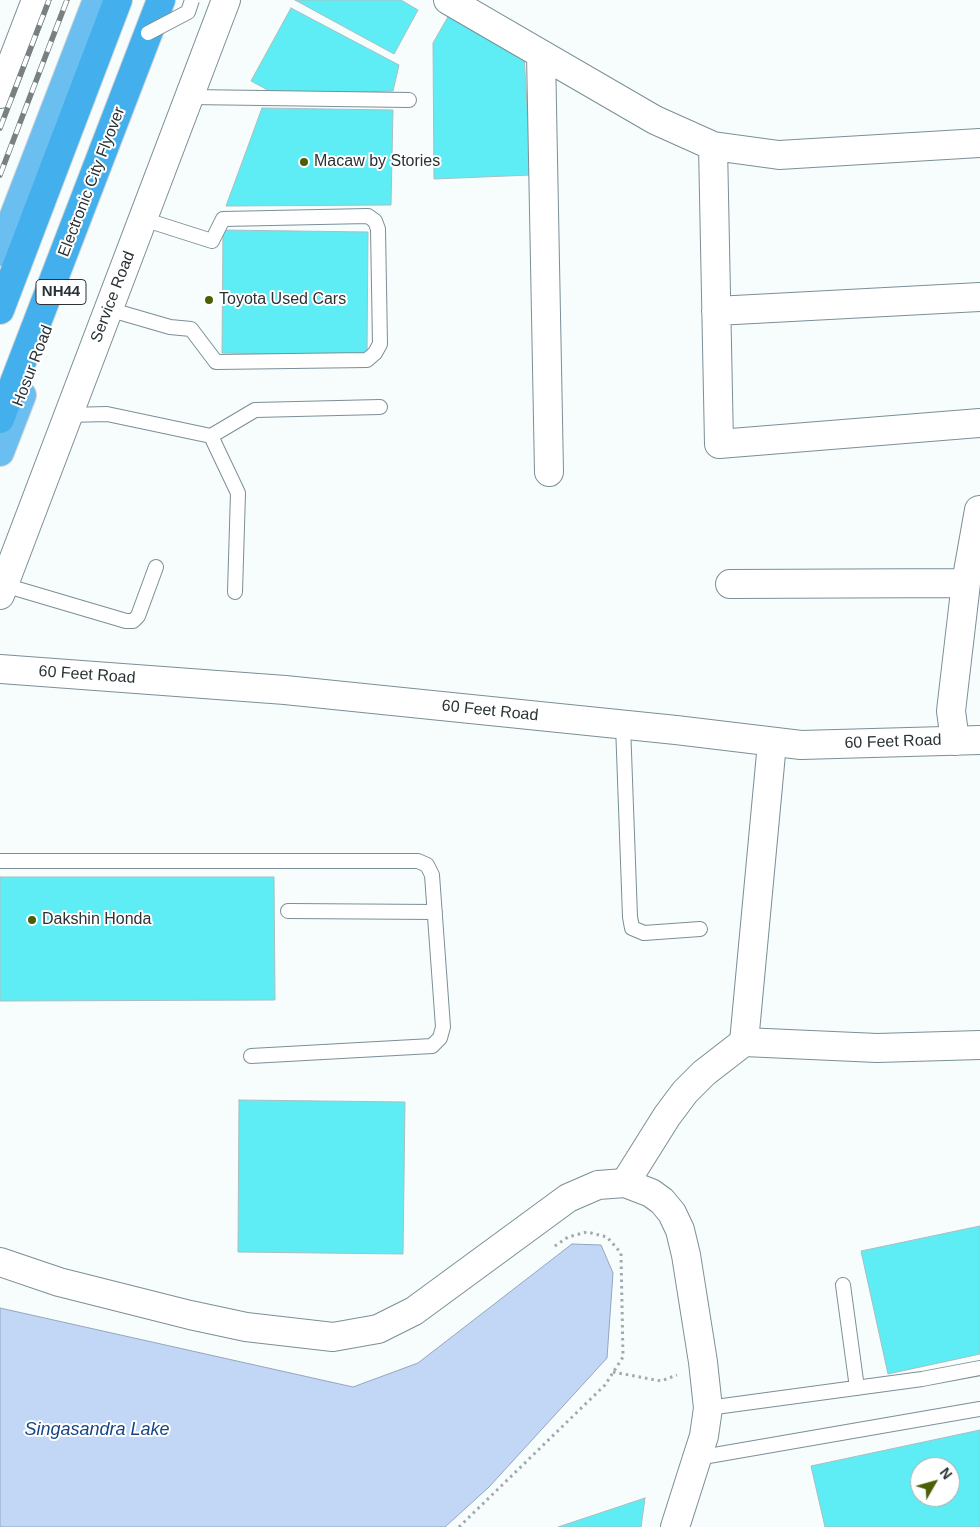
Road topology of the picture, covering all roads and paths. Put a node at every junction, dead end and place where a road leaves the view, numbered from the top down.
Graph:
1 (36, 0) edge
2 (96, 0) edge
3 (112, 0) edge
4 (118, 0) edge
5 (161, 0) edge
6 (173, 0) edge
7 (192, 0) edge
8 (226, 0) edge
9 (448, 0) edge
10 (106, 32) junction
11 (148, 33) junction
12 (541, 54) junction
13 (0, 94) edge
14 (190, 97) junction
15 (409, 100) dead end
16 (980, 143) edge
17 (712, 146) junction
18 (143, 219) junction
19 (0, 252) edge
20 (980, 297) edge
21 (108, 309) junction
22 (0, 310) edge
23 (716, 311) junction
24 (380, 407) dead end
25 (68, 415) junction
26 (0, 419) edge
27 (980, 423) edge
28 (211, 436) junction
29 (0, 452) edge
30 (549, 472) dead end
31 (979, 510) dead end
32 (156, 567) dead end
33 (730, 584) dead end
34 (966, 584) junction
35 (2, 590) edge
36 (236, 592) dead end
37 (0, 668) edge
38 (623, 725) junction
39 (968, 740) edge
40 (772, 743) junction
41 (0, 861) edge
42 (288, 911) dead end
43 (435, 912) junction
44 (700, 929) dead end
45 (744, 1042) junction
46 (980, 1045) edge
47 (251, 1056) dead end
48 (625, 1183) junction
49 (0, 1262) edge
50 (843, 1285) dead end
51 (703, 1366) junction
52 (980, 1368) edge
53 (613, 1372) dead end
54 (857, 1388) junction
55 (708, 1408) junction
56 (980, 1409) edge
57 (697, 1458) junction
58 (675, 1527) edge

1 - 13 street
2 - 19 highway
3 - 10 lane
4 - 10 highway
5 - 11 highway, Electronic City Flyover
6 - 29 highway, Hosur Road / NH44
7 - 11 lane, bridge
8 - 14 street, Service Road
9 - 12 street
10 - 22 highway
11 - 26 highway, Electronic City Flyover
12 - 17 street
12 - 30 street
14 - 15 lane
14 - 18 street, Service Road
16 - 17 street
17 - 23 street
18 - 21 street, Service Road
18 - 21 lane
20 - 23 street
21 - 25 street, Service Road
23 - 27 street
24 - 28 lane
25 - 28 lane
25 - 35 street, Service Road
28 - 36 lane
31 - 34 street
32 - 35 lane
33 - 34 street
34 - 39 street
37 - 38 street, 60 Feet Road
38 - 40 street, 60 Feet Road
38 - 44 lane
39 - 40 street, 60 Feet Road
40 - 45 street
41 - 43 lane
42 - 43 lane
43 - 47 lane
45 - 46 street
45 - 48 street
48 - 49 street
48 - 51 street
50 - 54 lane
51 - 53 path
51 - 55 street
52 - 54 lane
54 - 55 lane
55 - 57 street
56 - 57 lane
57 - 58 street

